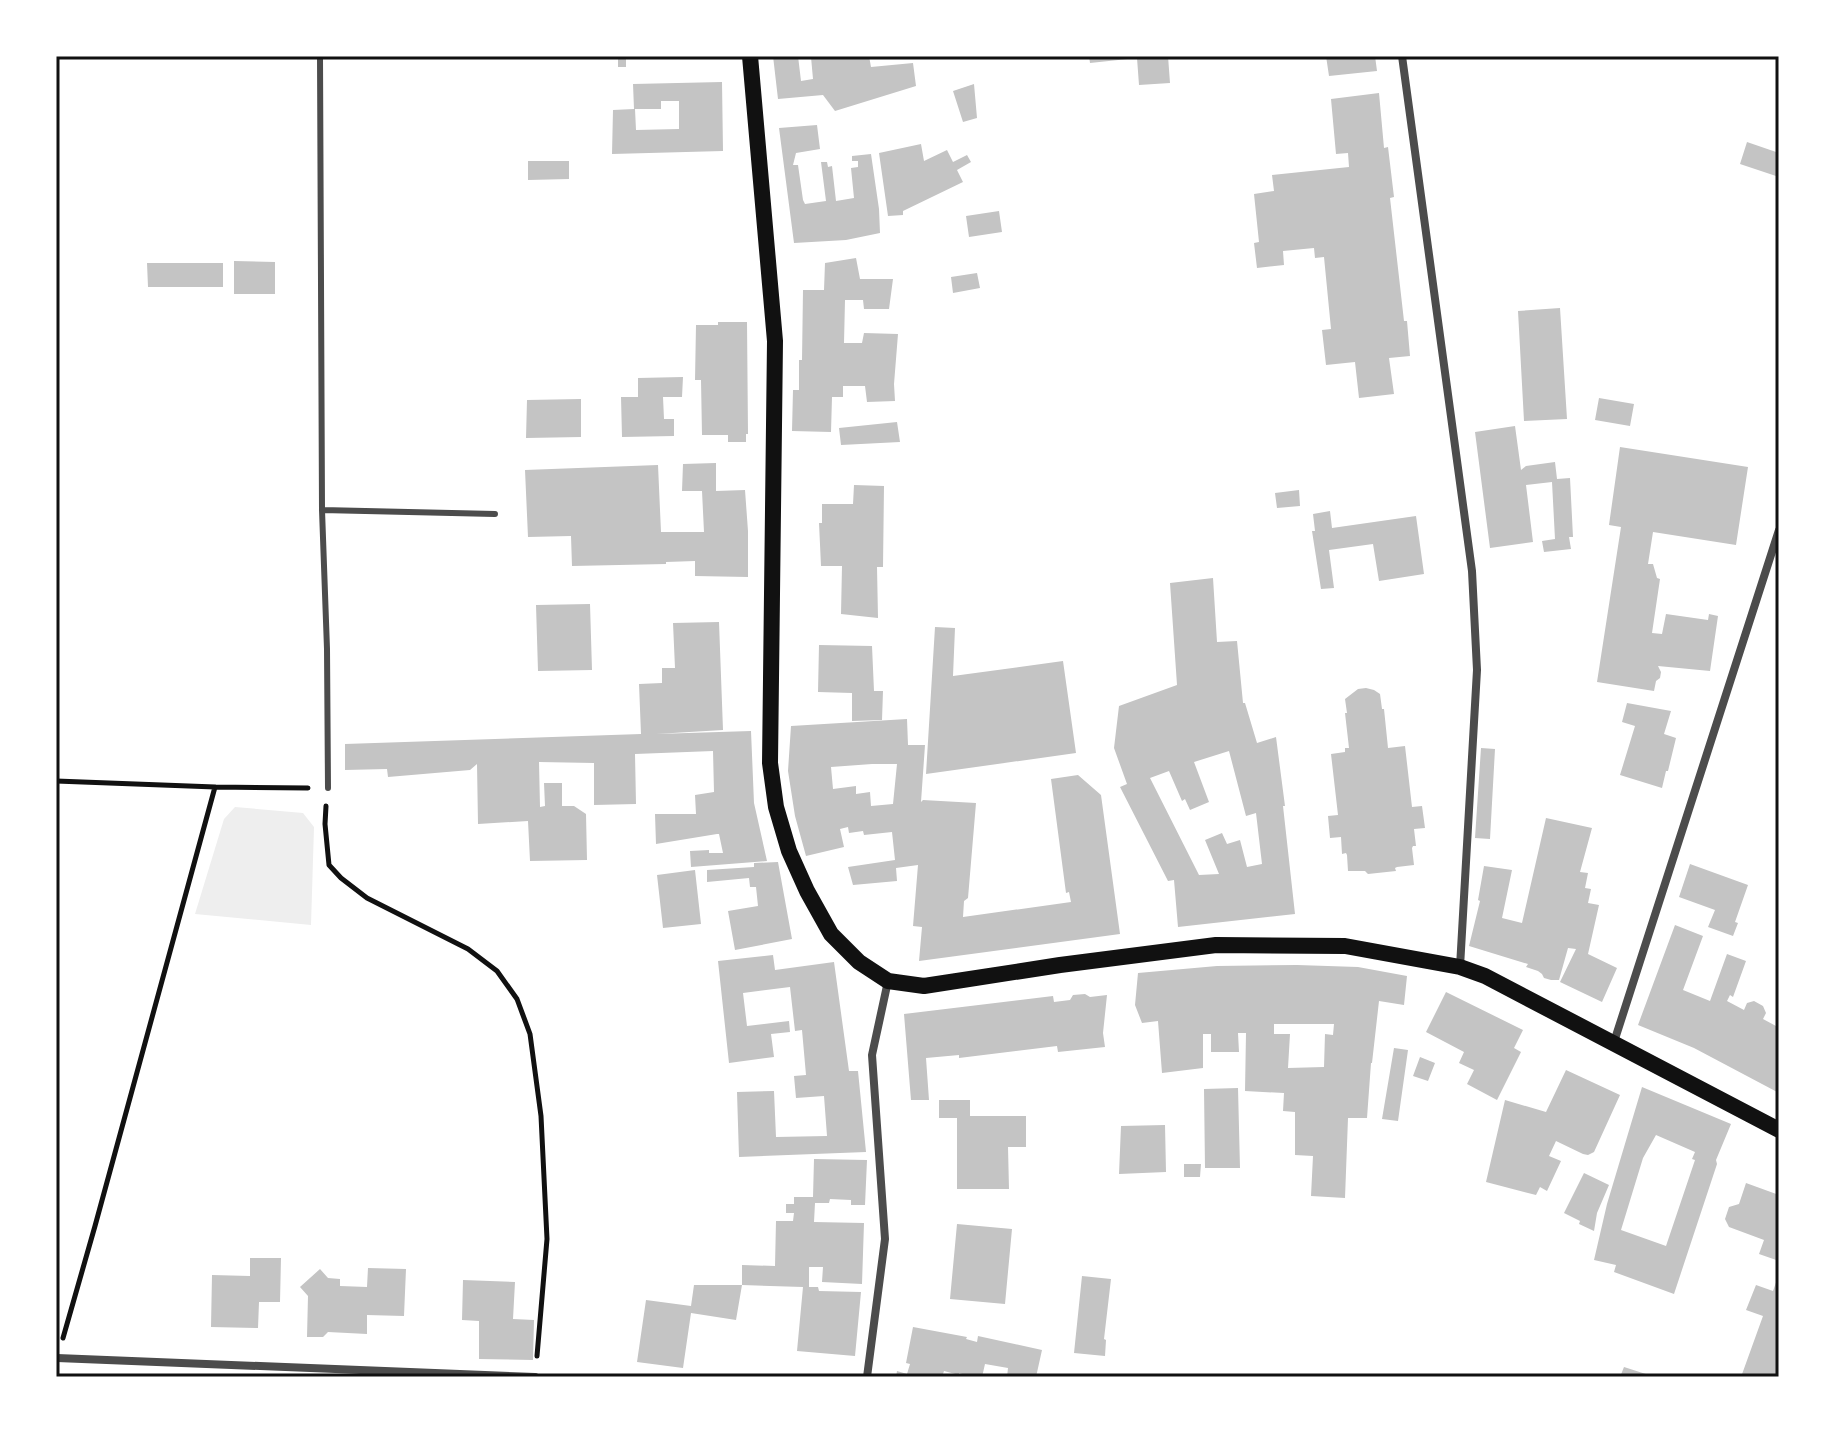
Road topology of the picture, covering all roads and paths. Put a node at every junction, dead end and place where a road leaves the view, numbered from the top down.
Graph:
1 (320, 56) edge
2 (750, 56) edge
3 (1402, 56) edge
4 (322, 510) junction
5 (495, 514) dead end
6 (1779, 530) edge
7 (56, 781) edge
8 (215, 787) junction
9 (328, 788) junction
10 (1460, 967) junction
11 (888, 981) junction
12 (1614, 1042) junction
13 (1779, 1130) edge
14 (57, 1358) edge
15 (536, 1362) dead end
16 (535, 1377) edge
17 (867, 1377) edge

1 - 4 lane
2 - 11 main road
3 - 10 street
4 - 5 lane
4 - 9 lane
6 - 12 street
7 - 8 path
8 - 9 path
8 - 14 path
9 - 15 path
10 - 11 main road
10 - 12 main road
11 - 17 street
12 - 13 main road
14 - 16 street

